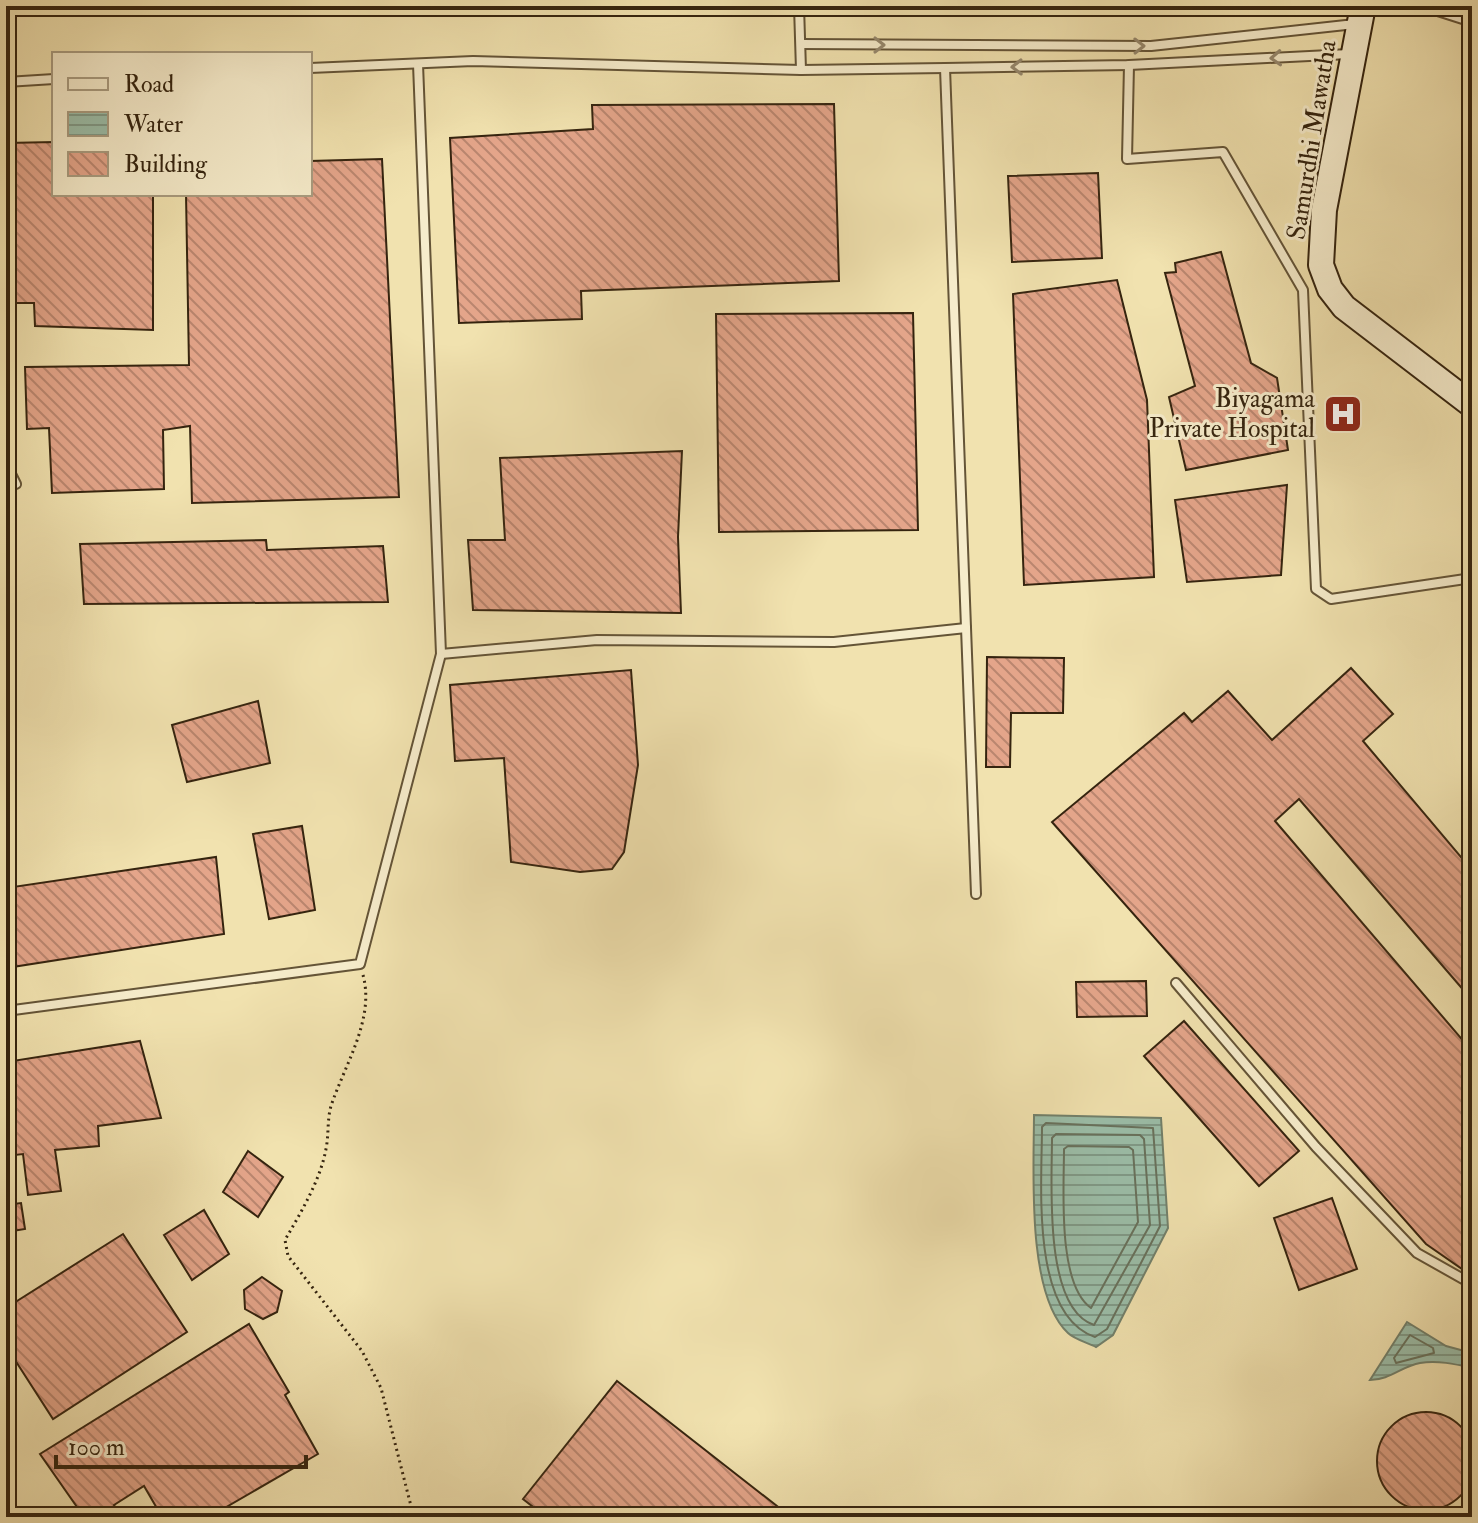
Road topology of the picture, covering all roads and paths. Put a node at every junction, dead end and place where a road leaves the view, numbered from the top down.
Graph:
1 (799, 6) edge
2 (1422, 6) edge
3 (1361, 15) edge
4 (1472, 22) edge
5 (801, 44) junction
6 (1354, 54) junction
7 (418, 64) junction
8 (1129, 65) junction
9 (312, 68) edge
10 (945, 68) junction
11 (801, 70) junction
12 (52, 79) edge
13 (6, 82) edge
14 (1472, 405) edge
15 (6, 464) edge
16 (16, 484) dead end
17 (1472, 578) edge
18 (966, 628) junction
19 (441, 654) junction
20 (976, 894) dead end
21 (360, 964) junction
22 (1176, 983) dead end
23 (6, 1011) edge
24 (1472, 1284) edge
25 (412, 1510) dead end

1 - 5 lane
2 - 4 lane
5 -> 3 lane
3 - 6 main road, Samurdhi Mawatha
5 - 11 lane
6 -> 8 lane
6 - 14 main road, Samurdhi Mawatha
7 - 9 lane
7 - 11 lane
7 - 19 lane
8 -> 10 lane
8 - 17 lane
10 - 11 lane
10 - 18 lane
12 - 13 lane
15 - 16 lane
18 - 19 lane
18 - 20 lane
19 - 21 lane
21 - 23 lane
21 - 25 path
22 - 24 lane

